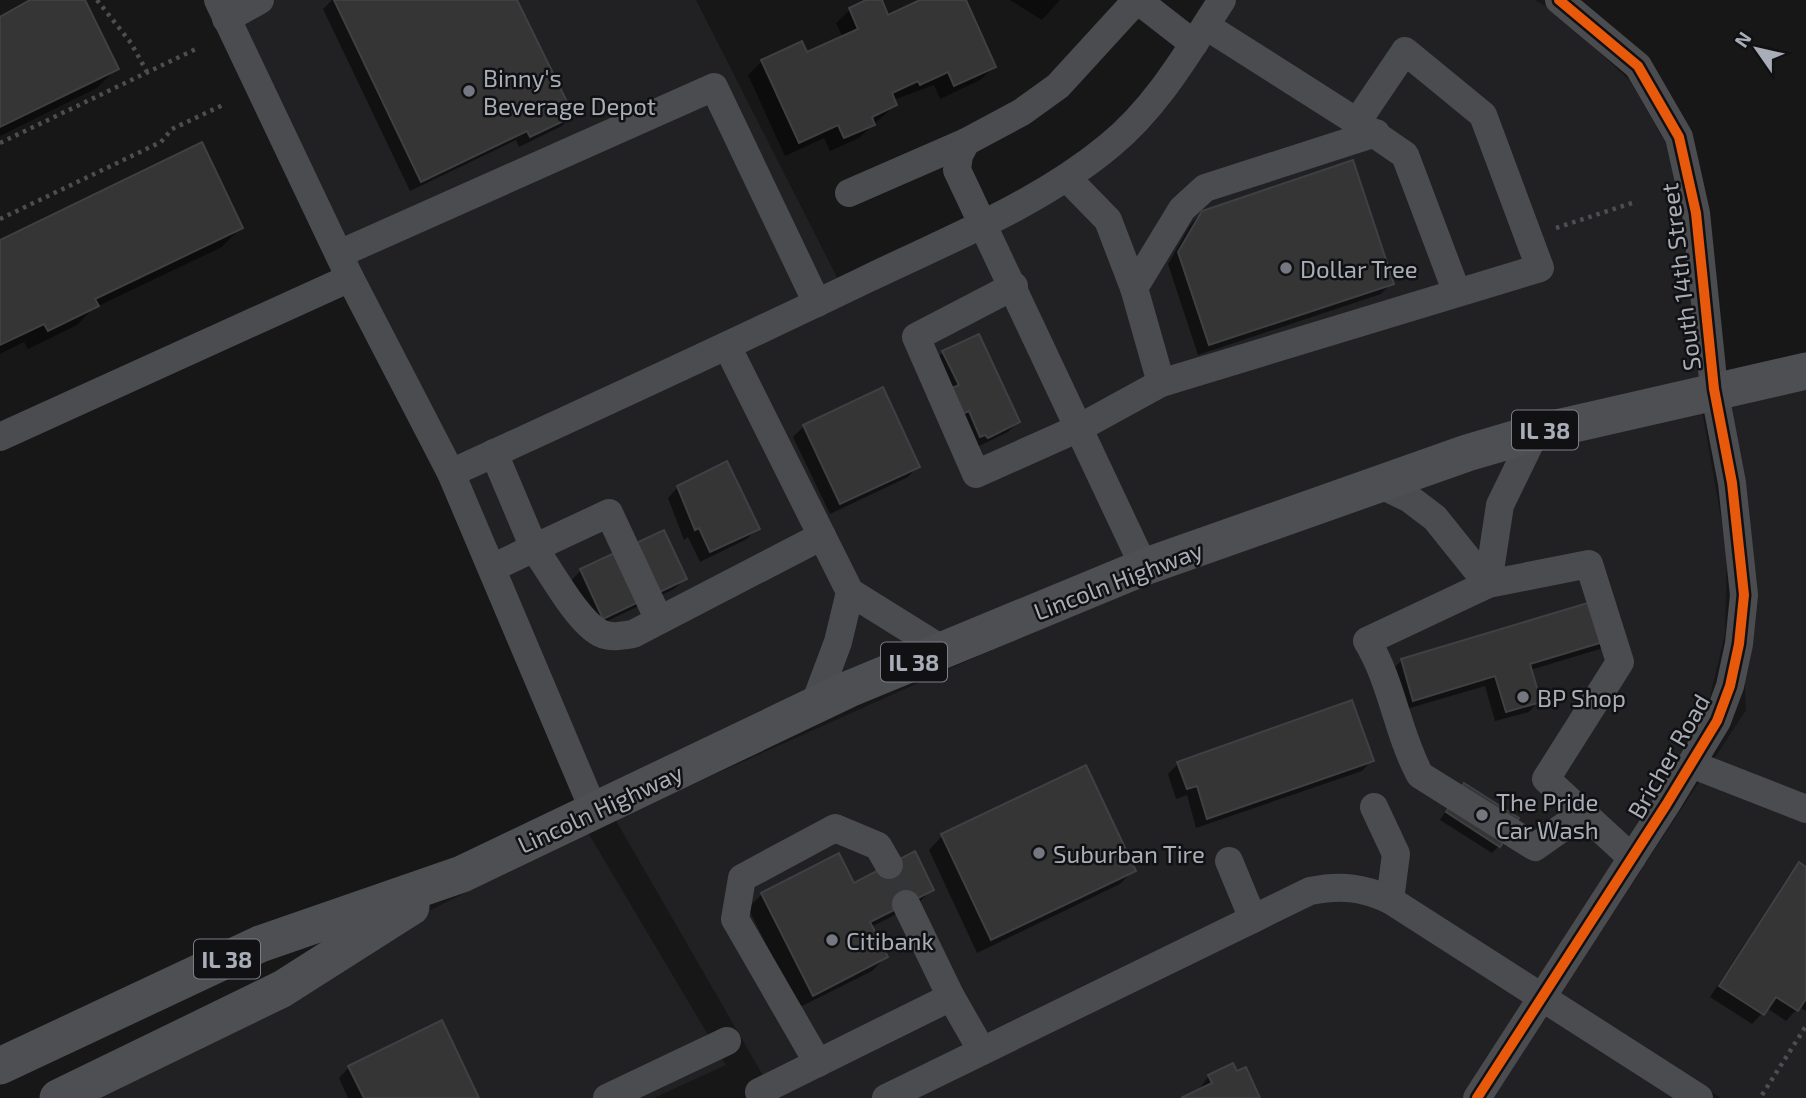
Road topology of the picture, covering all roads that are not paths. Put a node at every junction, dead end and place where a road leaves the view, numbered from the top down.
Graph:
1 (260, 0) edge
2 (1222, 0) edge
3 (1559, 0) edge
4 (1134, 2) edge
5 (222, 10) edge
6 (1200, 35) junction
7 (1367, 128) junction
8 (966, 142) junction
9 (1067, 178) junction
10 (849, 193) dead end
11 (985, 223) junction
12 (345, 266) junction
13 (1014, 286) junction
14 (1134, 288) junction
15 (1457, 293) junction
16 (817, 303) junction
17 (727, 346) junction
18 (1806, 371) edge
19 (1161, 383) junction
20 (1714, 390) junction
21 (1079, 428) junction
22 (1535, 433) junction
23 (0, 437) edge
24 (494, 453) junction
25 (451, 473) junction
26 (1379, 484) junction
27 (822, 536) junction
28 (534, 548) junction
29 (1144, 567) junction
30 (492, 568) junction
31 (1488, 584) junction
32 (850, 592) junction
33 (659, 620) junction
34 (943, 650) junction
35 (814, 706) junction
36 (1691, 764) junction
37 (1374, 807) dead end
38 (1806, 809) edge
39 (594, 811) junction
40 (1583, 813) junction
41 (1632, 858) junction
42 (1229, 861) dead end
43 (888, 865) tunnel mouth
44 (462, 874) junction
45 (1390, 900) junction
46 (906, 904) tunnel mouth
47 (1253, 919) junction
48 (951, 997) junction
49 (1542, 997) junction
50 (727, 1041) dead end
51 (982, 1051) junction
52 (818, 1063) junction
53 (0, 1066) edge
54 (759, 1092) dead end
55 (58, 1098) edge
56 (607, 1098) edge
57 (886, 1098) edge
58 (1476, 1098) edge
59 (1699, 1098) edge

1 - 5 street
2 - 6 street
3 - 20 street, South 14th Street
4 - 6 street
4 - 8 street
5 - 12 street
6 - 7 street
6 - 9 street
7 - 14 street
7 - 15 street
7 - 15 street
8 - 10 street
8 - 11 street
9 - 11 street
9 - 14 street
11 - 13 street
11 - 16 street
12 - 16 street
12 - 23 street
12 - 25 street
13 - 21 street
13 - 21 street
14 - 19 street
15 - 19 street
16 - 17 street
17 - 24 street
17 - 27 street
18 - 20 main road, Lincoln Highway / IL 38
19 - 21 street
20 - 22 main road, Lincoln Highway / IL 38
20 - 36 street, Bricher Road
21 - 29 street
22 - 26 main road, Lincoln Highway / IL 38
22 - 31 street
24 - 25 street
24 - 28 street
25 - 30 street
26 - 29 main road, Lincoln Highway / IL 38
26 - 31 street
27 - 32 street
27 - 33 street
28 - 30 street
28 - 33 street
28 - 33 street
29 - 34 main road, Lincoln Highway / IL 38
30 - 39 street
31 - 40 street
31 - 40 street
32 - 34 street
32 - 35 street
34 - 35 main road, Lincoln Highway / IL 38
35 - 39 main road, Lincoln Highway / IL 38
36 - 38 street
36 - 41 street, Bricher Road
37 - 45 street
39 - 44 main road, Lincoln Highway / IL 38
40 - 41 street
41 - 49 street, Bricher Road
42 - 47 street
43 - 52 street
44 - 53 main road, Lincoln Highway / IL 38
44 - 55 main road, Lincoln Highway / IL 38
45 - 47 street
45 - 49 street
46 - 48 street
47 - 51 street
48 - 51 street
48 - 52 street
49 - 58 street, Bricher Road
49 - 59 street
50 - 56 street
51 - 57 street
52 - 54 street

